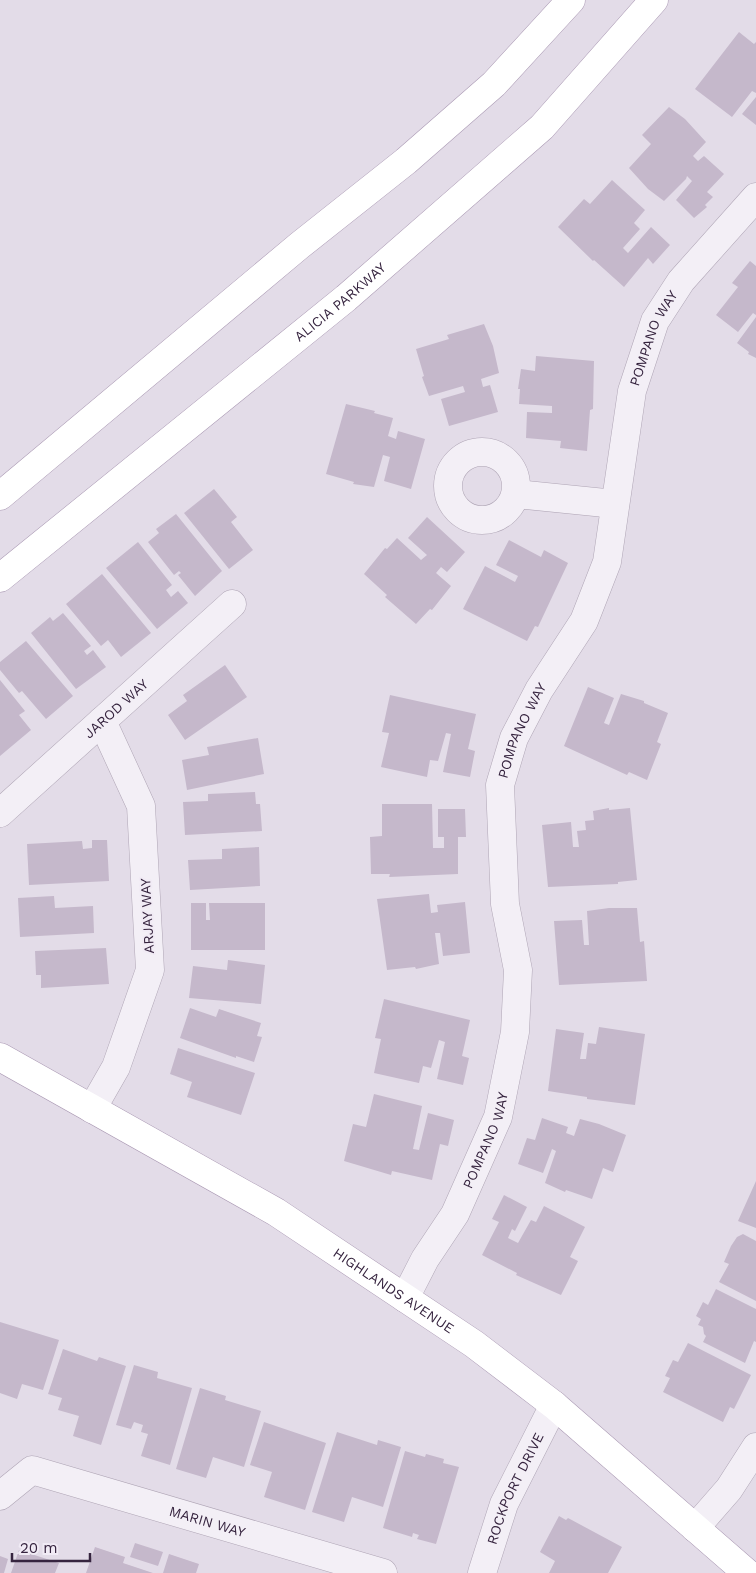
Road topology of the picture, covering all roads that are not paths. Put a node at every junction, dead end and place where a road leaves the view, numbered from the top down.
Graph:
1 (571, 0) edge
2 (654, 0) edge
3 (756, 197) edge
4 (516, 494) dead end
5 (0, 496) edge
6 (615, 504) junction
7 (0, 578) edge
8 (232, 604) dead end
9 (102, 721) junction
10 (0, 813) edge
11 (1, 1055) edge
12 (92, 1109) junction
13 (404, 1298) junction
14 (554, 1405) junction
15 (756, 1446) edge
16 (0, 1496) edge
17 (696, 1528) junction
18 (383, 1573) edge
19 (482, 1573) edge
20 (747, 1573) edge

1 - 5 main road
2 - 7 main road, ALICIA PARKWAY
3 - 6 street, POMPANO WAY
4 - 6 street
6 - 13 street, POMPANO WAY
8 - 9 street, JAROD WAY
9 - 10 street, JAROD WAY
9 - 12 street, ARJAY WAY
11 - 12 main road, HIGHLANDS AVENUE
12 - 13 main road, HIGHLANDS AVENUE
13 - 14 main road, HIGHLANDS AVENUE
14 - 17 main road, HIGHLANDS AVENUE
14 - 19 street, ROCKPORT DRIVE
15 - 17 street
16 - 18 street, MARIN WAY
17 - 20 main road, HIGHLANDS AVENUE

